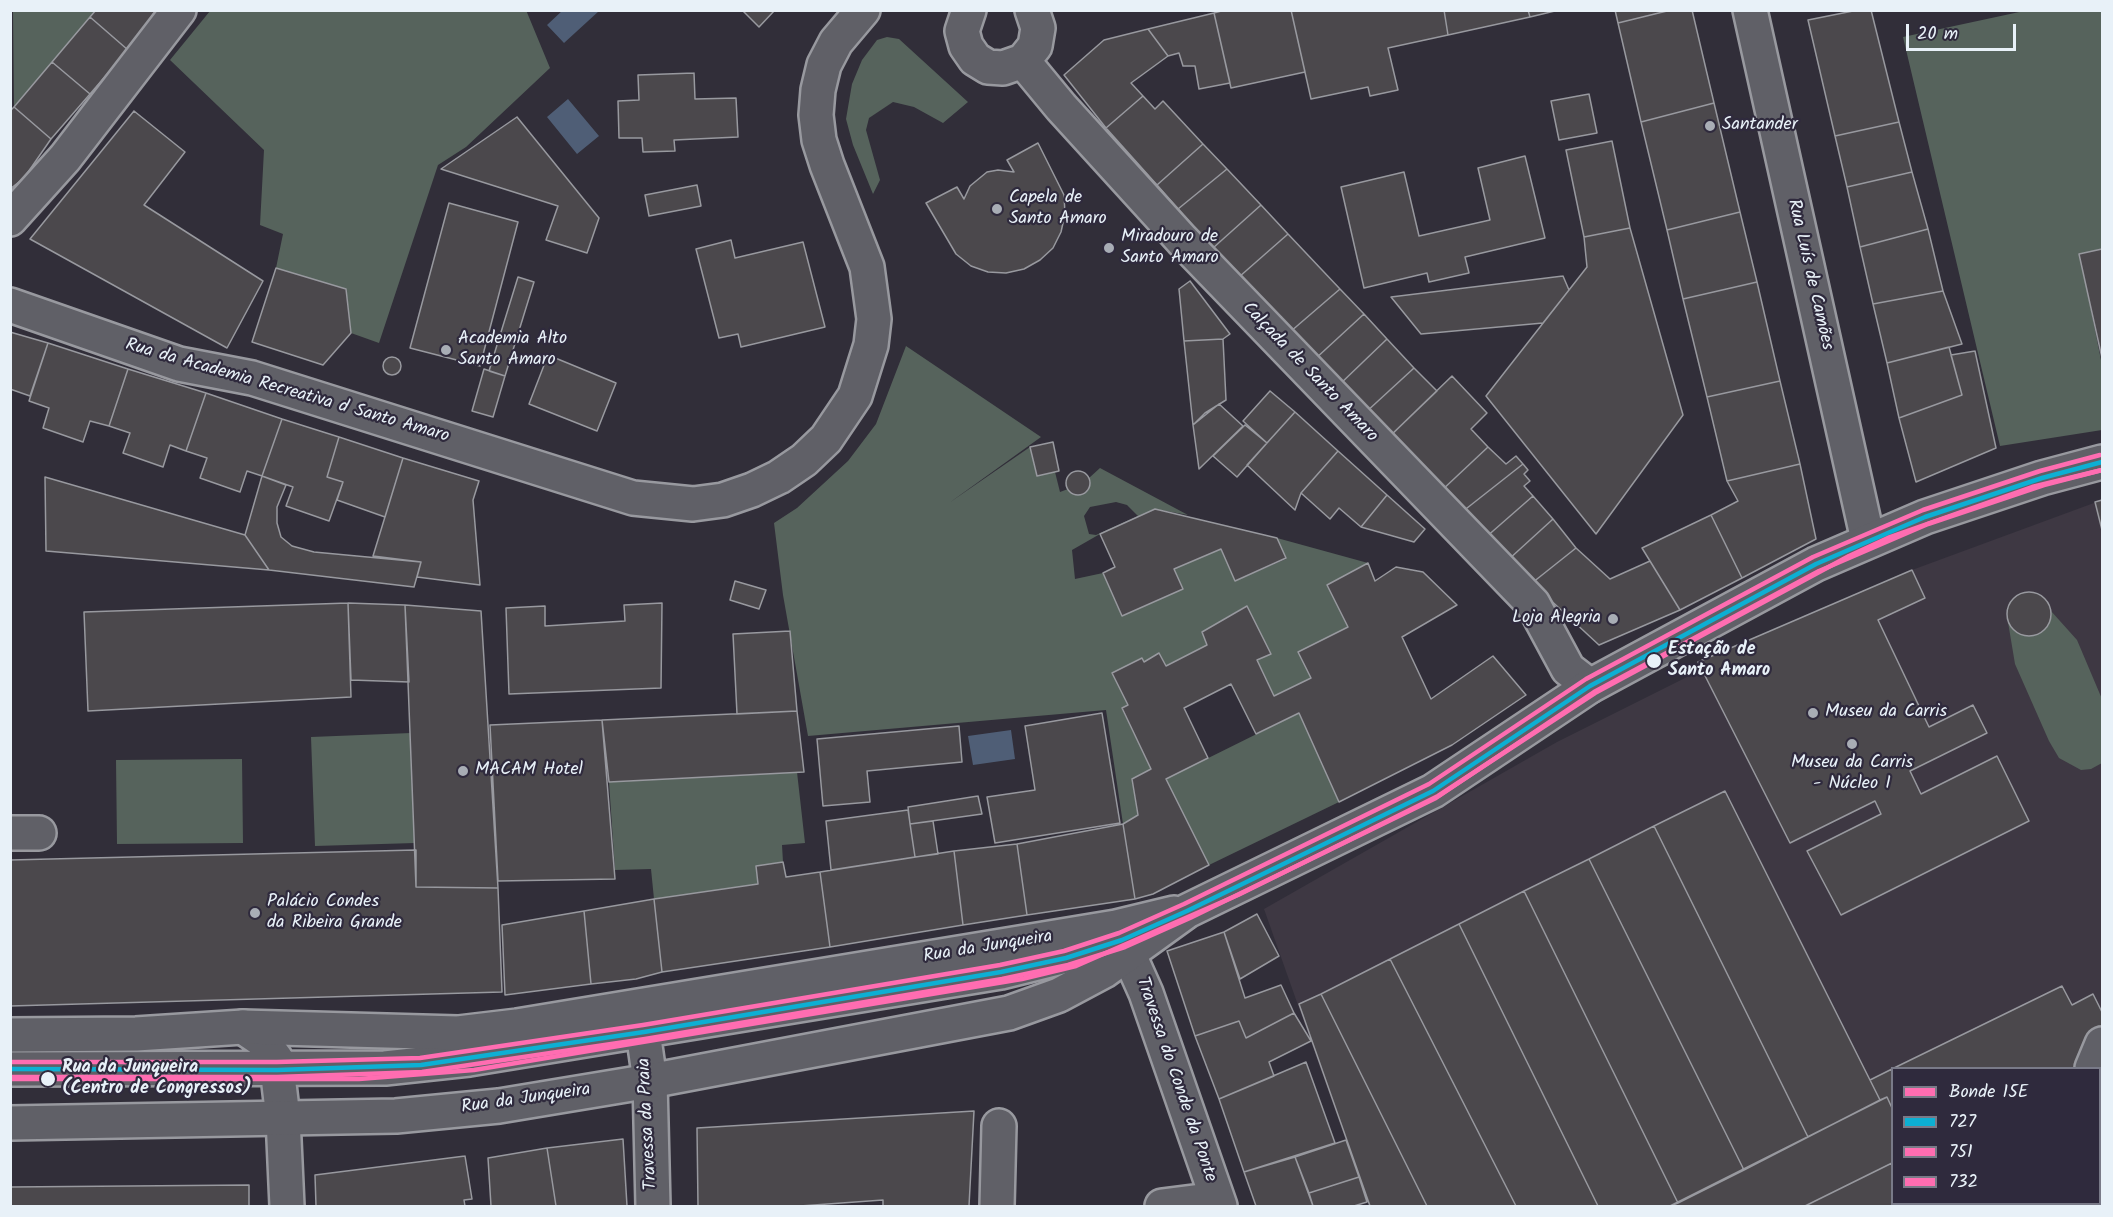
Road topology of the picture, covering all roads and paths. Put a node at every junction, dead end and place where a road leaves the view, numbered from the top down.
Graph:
1 (179, 10) edge
2 (863, 10) edge
3 (1032, 10) edge
4 (1750, 10) edge
5 (963, 12) edge
6 (1023, 61) junction
7 (10, 219) edge
8 (10, 305) edge
9 (2103, 462) edge
10 (1868, 540) junction
11 (1590, 686) junction
12 (1122, 940) junction
13 (642, 1019) junction
14 (243, 1027) junction
15 (10, 1035) edge
16 (2103, 1044) edge
17 (2092, 1067) edge
18 (10, 1069) edge
19 (277, 1070) junction
20 (650, 1081) junction
21 (283, 1118) junction
22 (10, 1123) edge
23 (999, 1126) dead end
24 (1218, 1203) edge
25 (287, 1206) edge
26 (653, 1206) edge
27 (997, 1206) edge
28 (1162, 1206) edge

1 - 7 main road
2 - 8 main road, Rua da Academia Recreativa d Santo Amaro
3 - 6 main road
4 - 10 main road, Rua Luís de Camões
5 - 6 main road
6 - 11 main road, Calçada de Santo Amaro
9 - 10 main road, Rua da Junqueira
10 - 11 main road, Rua da Junqueira
11 - 12 main road, Rua da Junqueira
12 - 13 main road, Rua da Junqueira
12 - 20 main road, Rua da Junqueira
12 - 24 main road, Travessa do Conde da Ponte
13 - 14 main road, Rua da Junqueira
13 - 19 main road
13 - 20 main road, Travessa da Praia
14 - 15 main road, Rua da Junqueira
14 - 19 main road
16 - 17 main road
18 - 19 main road
19 - 21 main road
20 - 21 main road, Rua da Junqueira
20 - 26 main road, Travessa da Praia
21 - 22 main road, Rua da Junqueira
21 - 25 main road
23 - 27 main road
24 - 28 main road

